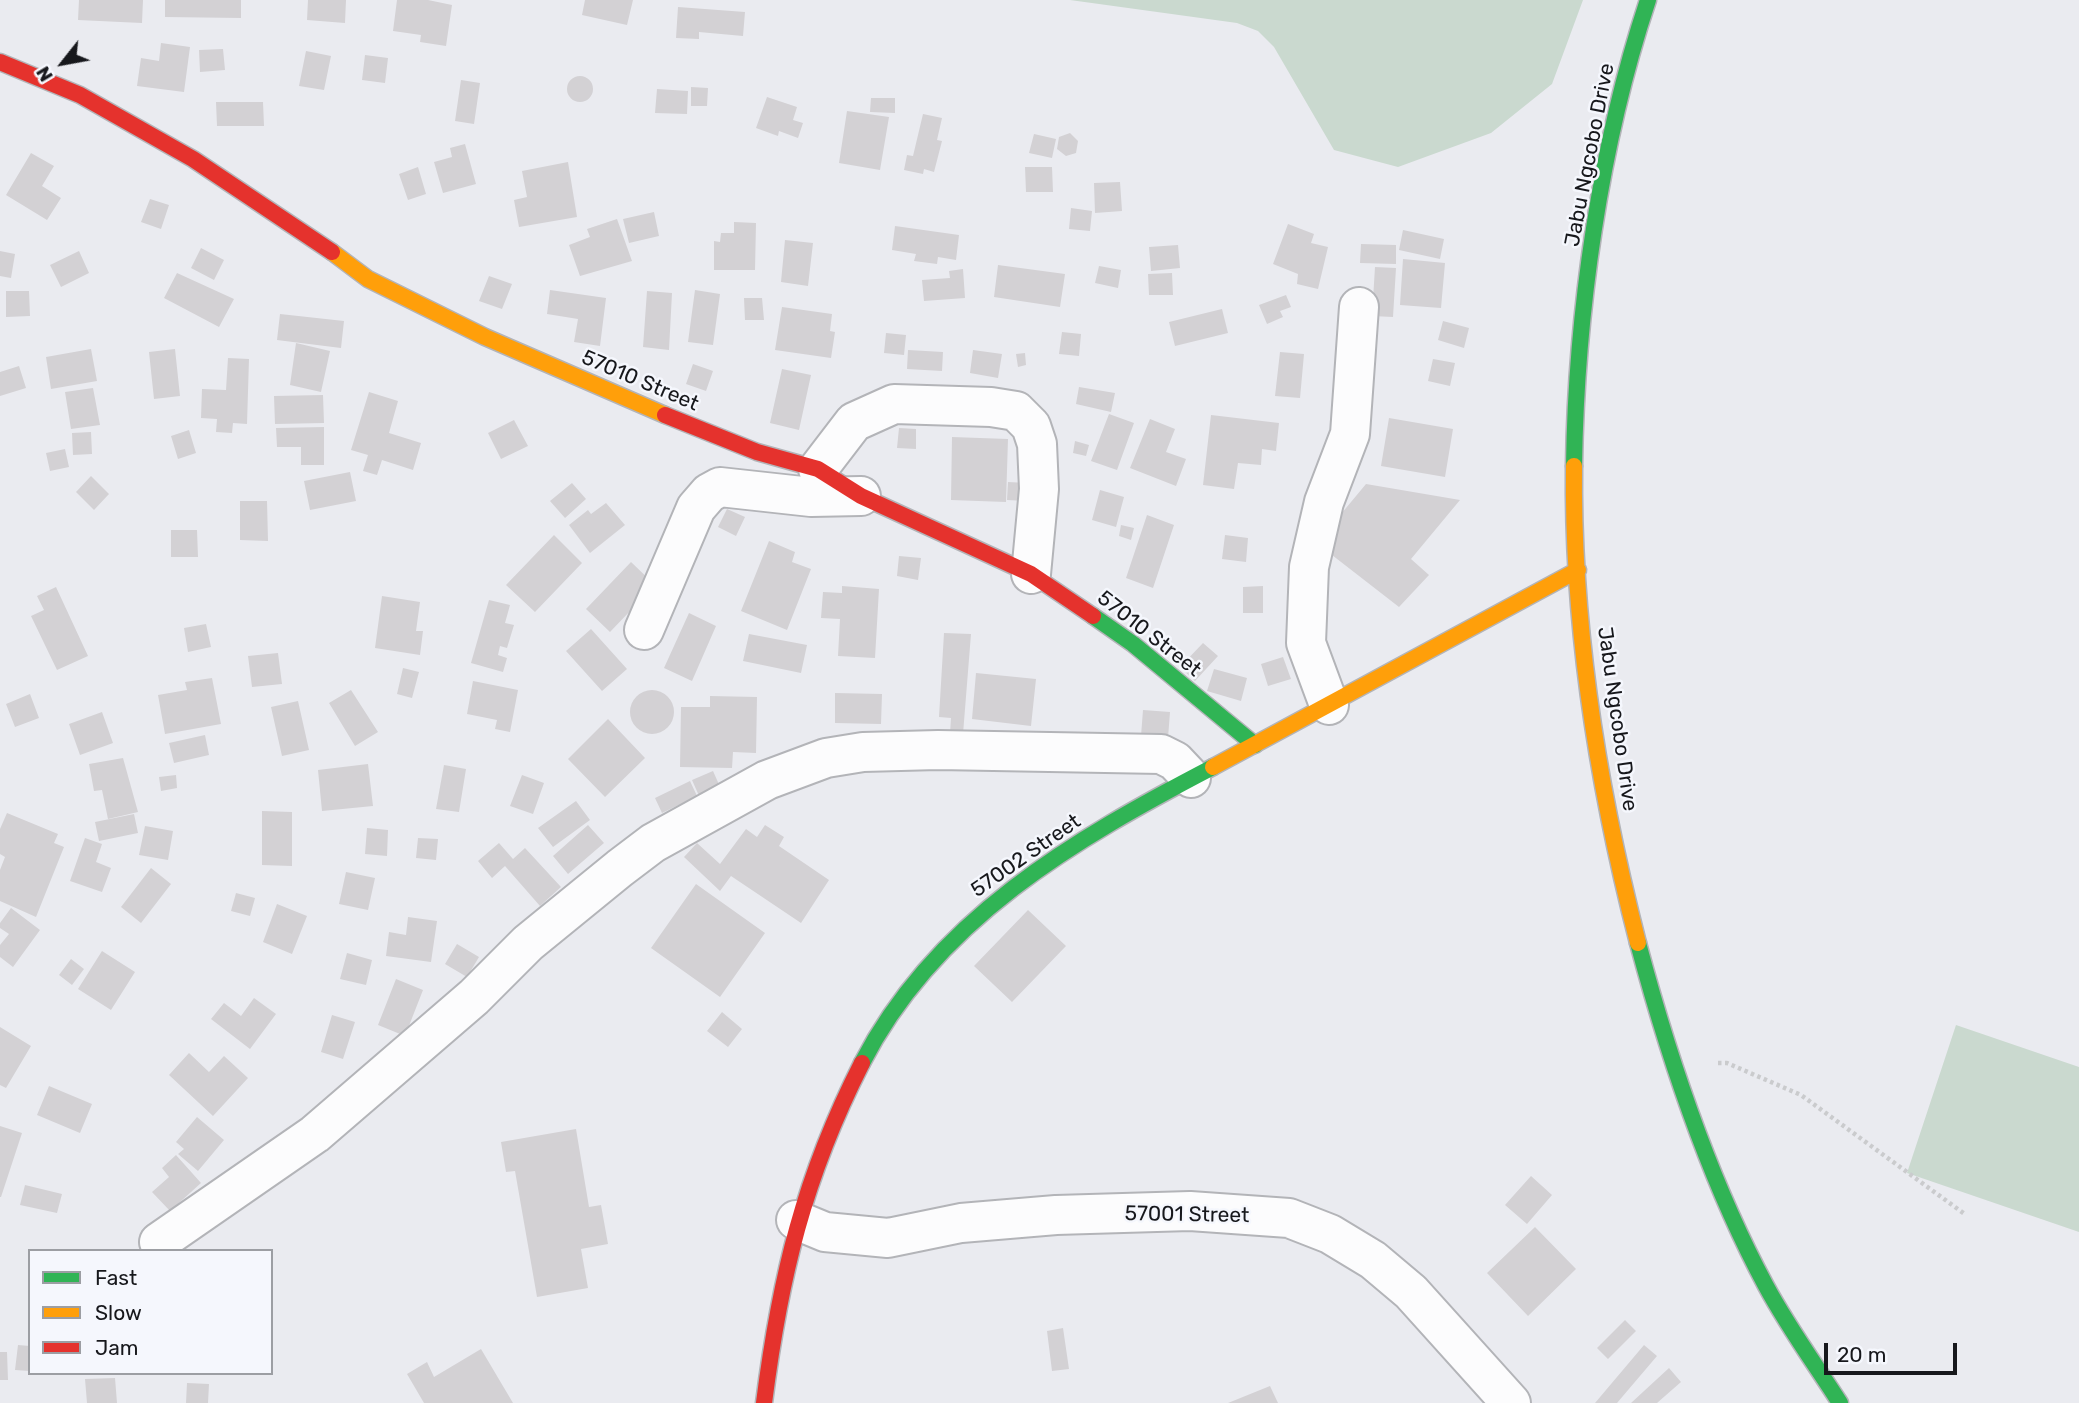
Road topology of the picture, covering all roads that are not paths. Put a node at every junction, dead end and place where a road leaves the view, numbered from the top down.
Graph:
1 (1648, 0) edge
2 (0, 62) edge
3 (1359, 307) dead end
4 (818, 469) junction
5 (861, 496) junction
6 (1578, 570) junction
7 (1031, 574) junction
8 (644, 630) dead end
9 (1329, 705) junction
10 (1255, 745) junction
11 (1191, 778) junction
12 (796, 1220) junction
13 (159, 1242) dead end
14 (764, 1403) edge
15 (1511, 1403) edge
16 (1839, 1403) edge

1 - 6 street, Jabu Ngcobo Drive
2 - 4 street, 57010 Street
3 - 9 street
4 - 5 street, 57010 Street
4 - 7 street
5 - 7 street, 57010 Street
5 - 8 street
6 - 9 street, 57002 Street
6 - 16 street, Jabu Ngcobo Drive
7 - 10 street, 57010 Street
9 - 10 street, 57002 Street
10 - 11 street, 57002 Street
11 - 12 street, 57002 Street
11 - 13 street
12 - 14 street, 57002 Street
12 - 15 street, 57001 Street

